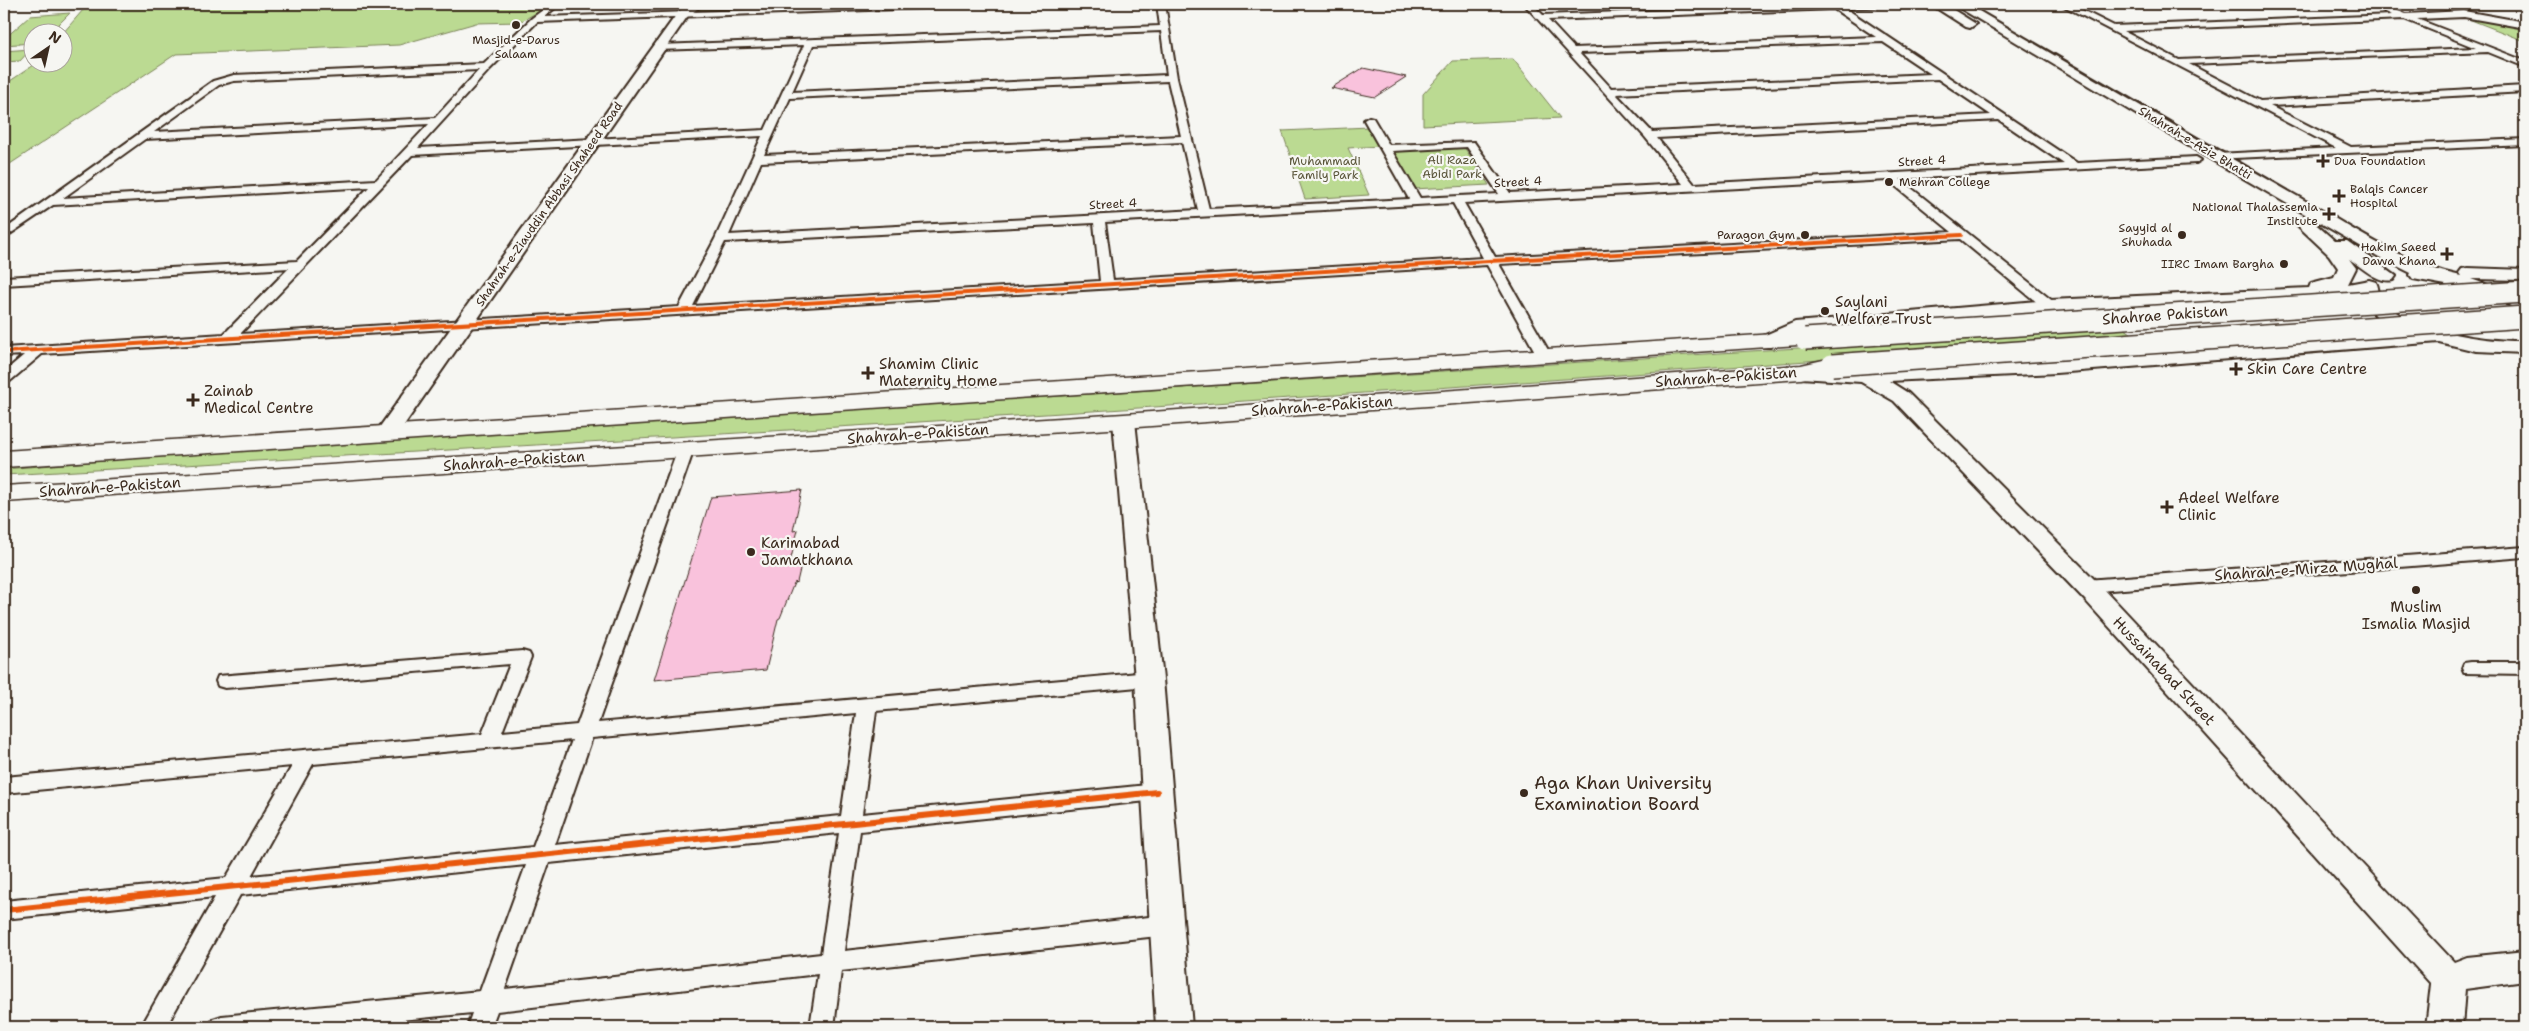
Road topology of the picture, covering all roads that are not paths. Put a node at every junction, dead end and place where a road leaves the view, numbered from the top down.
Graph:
1 (556, 4) edge
2 (697, 4) edge
3 (981, 4) edge
4 (1161, 4) edge
5 (1528, 4) edge
6 (1630, 4) edge
7 (1729, 4) edge
8 (1834, 4) edge
9 (1889, 4) edge
10 (1936, 4) edge
11 (1958, 4) edge
12 (2064, 4) edge
13 (2372, 4) edge
14 (1737, 10) junction
15 (683, 14) junction
16 (1641, 14) junction
17 (2404, 16) junction
18 (1541, 18) junction
19 (535, 20) junction
20 (2525, 25) edge
21 (1166, 28) junction
22 (2113, 29) junction
23 (1886, 39) junction
24 (810, 42) junction
25 (660, 48) junction
26 (2487, 50) junction
27 (1571, 51) junction
28 (2178, 62) junction
29 (2525, 64) edge
30 (487, 67) junction
31 (1941, 76) junction
32 (1172, 78) junction
33 (2525, 89) edge
34 (1608, 91) junction
35 (786, 96) junction
36 (2258, 104) junction
37 (2003, 118) junction
38 (1369, 120) dead end
39 (438, 121) junction
40 (769, 133) junction
41 (1649, 135) junction
42 (140, 136) junction
43 (1187, 139) junction
44 (593, 142) junction
45 (2524, 143) edge
46 (1386, 148) junction
47 (2350, 151) junction
48 (409, 152) junction
49 (2217, 157) junction
50 (757, 159) junction
51 (2196, 160) junction
52 (2076, 167) junction
53 (1891, 176) junction
54 (376, 184) junction
55 (1691, 187) junction
56 (1506, 196) junction
57 (1456, 199) junction
58 (1416, 201) junction
59 (50, 202) junction
60 (1204, 213) junction
61 (1099, 218) junction
62 (2304, 223) junction
63 (4, 235) edge
64 (1961, 235) junction
65 (2355, 236) junction
66 (721, 239) junction
67 (1489, 261) junction
68 (300, 264) junction
69 (2387, 276) junction
70 (2434, 277) junction
71 (2525, 277) edge
72 (4, 281) edge
73 (2466, 283) junction
74 (1106, 284) junction
75 (2368, 288) junction
76 (2525, 292) edge
77 (2180, 299) junction
78 (2525, 305) edge
79 (2050, 306) junction
80 (684, 310) junction
81 (2525, 317) edge
82 (466, 322) junction
83 (2438, 336) junction
84 (228, 338) junction
85 (1805, 339) joint
86 (2377, 342) junction
87 (1763, 343) junction
88 (38, 350) junction
89 (2519, 350) edge
90 (4, 352) edge
91 (1545, 357) junction
92 (1832, 365) joint
93 (2525, 365) edge
94 (1801, 372) junction
95 (1917, 373) junction
96 (1866, 376) junction
97 (4, 379) edge
98 (1901, 397) junction
99 (1124, 421) junction
100 (387, 433) junction
101 (686, 450) junction
102 (4, 459) edge
103 (4, 494) edge
104 (2525, 552) edge
105 (2086, 586) junction
106 (2471, 668) dead end
107 (2525, 668) edge
108 (1148, 679) junction
109 (225, 681) dead end
110 (867, 705) junction
111 (586, 731) junction
112 (489, 740) junction
113 (307, 757) junction
114 (4, 785) edge
115 (1157, 792) junction
116 (850, 824) junction
117 (541, 856) junction
118 (233, 886) junction
119 (4, 910) edge
120 (1167, 926) junction
121 (830, 963) junction
122 (2525, 966) edge
123 (2449, 980) junction
124 (488, 1001) junction
125 (153, 1027) edge
126 (222, 1027) edge
127 (479, 1027) edge
128 (822, 1027) edge
129 (1174, 1027) edge
130 (2444, 1027) edge

1 - 19 street
2 - 15 main road, Shahrah-e-Ziauddin Abbasi Shaheed Road
3 - 15 street
4 - 21 street
5 - 18 street
6 - 16 street
7 - 14 street
8 - 9 street
8 - 14 street
8 - 23 street
10 - 51 main road, Shahrah-e-Aziz Bhatti
11 - 49 main road, Shahrah-e-Aziz Bhatti
12 - 22 street
13 - 17 street
14 - 16 street
15 - 19 street
15 - 25 main road, Shahrah-e-Ziauddin Abbasi Shaheed Road
16 - 18 street
17 - 20 street
17 - 22 street
17 - 26 street
18 - 27 street
19 - 30 street
21 - 24 street
21 - 32 street
22 - 28 street
23 - 27 street
23 - 31 street
24 - 25 street
24 - 35 street
25 - 44 main road, Shahrah-e-Ziauddin Abbasi Shaheed Road
26 - 28 street
26 - 29 street
27 - 34 street
28 - 36 street
30 - 39 street
30 - 42 street
31 - 34 street
31 - 37 street
32 - 35 street
32 - 43 street
33 - 36 street
34 - 41 street
35 - 40 street
36 - 47 street
37 - 41 street
37 - 52 street
38 - 46 street
39 - 42 street
39 - 48 street
40 - 44 street
40 - 50 street
41 - 55 street
42 - 59 street
43 - 50 street
43 - 60 street
44 - 48 street
44 - 82 main road, Shahrah-e-Ziauddin Abbasi Shaheed Road
45 - 47 street
46 - 56 street
46 - 58 street
47 - 49 street
48 - 54 street
49 - 65 main road, Shahrah-e-Aziz Bhatti
50 - 66 street
51 - 52 street, Street 4
51 - 62 main road, Shahrah-e-Aziz Bhatti
52 - 53 street, Street 4
53 - 55 street, Street 4
53 - 64 street
54 - 59 street
54 - 68 street
55 - 56 street, Street 4
56 - 57 street, Street 4
57 - 58 street, Street 4
57 - 67 street
58 - 60 street, Street 4
59 - 63 street
60 - 61 street, Street 4
61 - 66 street, Street 4
61 - 74 street
62 - 69 main road, Shahrah-e-Aziz Bhatti
62 - 77 main road
64 - 67 street
64 - 79 street
65 - 70 main road, Shahrah-e-Aziz Bhatti
65 - 71 main road
66 - 80 street
67 - 74 street
67 - 91 street
68 - 72 street
68 - 84 street
69 - 70 main road
69 - 75 main road
70 - 73 main road
71 - 73 main road
73 - 78 main road
74 - 80 street
75 - 77 main road
75 - 83 main road
76 - 85 highway, Shahrae Pakistan, bridge
77 - 79 main road
79 - 87 main road
80 - 82 street
81 - 92 highway, Shahrae Pakistan, bridge
82 - 84 street
82 - 100 main road, Shahrah-e-Ziauddin Abbasi Shaheed Road
83 - 86 main road
83 - 89 main road
84 - 88 street
85 - 87 highway, Shahrah-e-Pakistan
86 - 93 main road
86 - 95 main road
87 - 91 highway, Shahrah-e-Pakistan
88 - 90 street
88 - 97 street
91 - 100 highway, Shahrah-e-Pakistan
92 - 94 highway, Shahrah-e-Pakistan
94 - 96 main road
94 - 99 highway, Shahrah-e-Pakistan
95 - 96 main road
95 - 98 main road
96 - 98 street, Hussainabad Street
98 - 105 main road, Hussainabad Street
99 - 101 highway, Shahrah-e-Pakistan
99 - 108 main road
100 - 102 highway, Shahrah-e-Pakistan
101 - 103 highway, Shahrah-e-Pakistan
101 - 111 street
104 - 105 street, Shahrah-e-Mirza Mughal
105 - 123 main road, Hussainabad Street
106 - 107 street
108 - 110 street
108 - 115 main road
109 - 112 street
110 - 111 street
110 - 116 street
111 - 112 street
111 - 117 street
112 - 113 street
113 - 114 street
113 - 118 street
115 - 116 street
115 - 120 main road
116 - 117 street
116 - 121 street
117 - 118 street
117 - 124 street
118 - 119 street
118 - 125 street
120 - 121 street
120 - 129 main road
121 - 124 street
121 - 128 street
122 - 123 main road
123 - 130 main road
124 - 126 street
124 - 127 street

